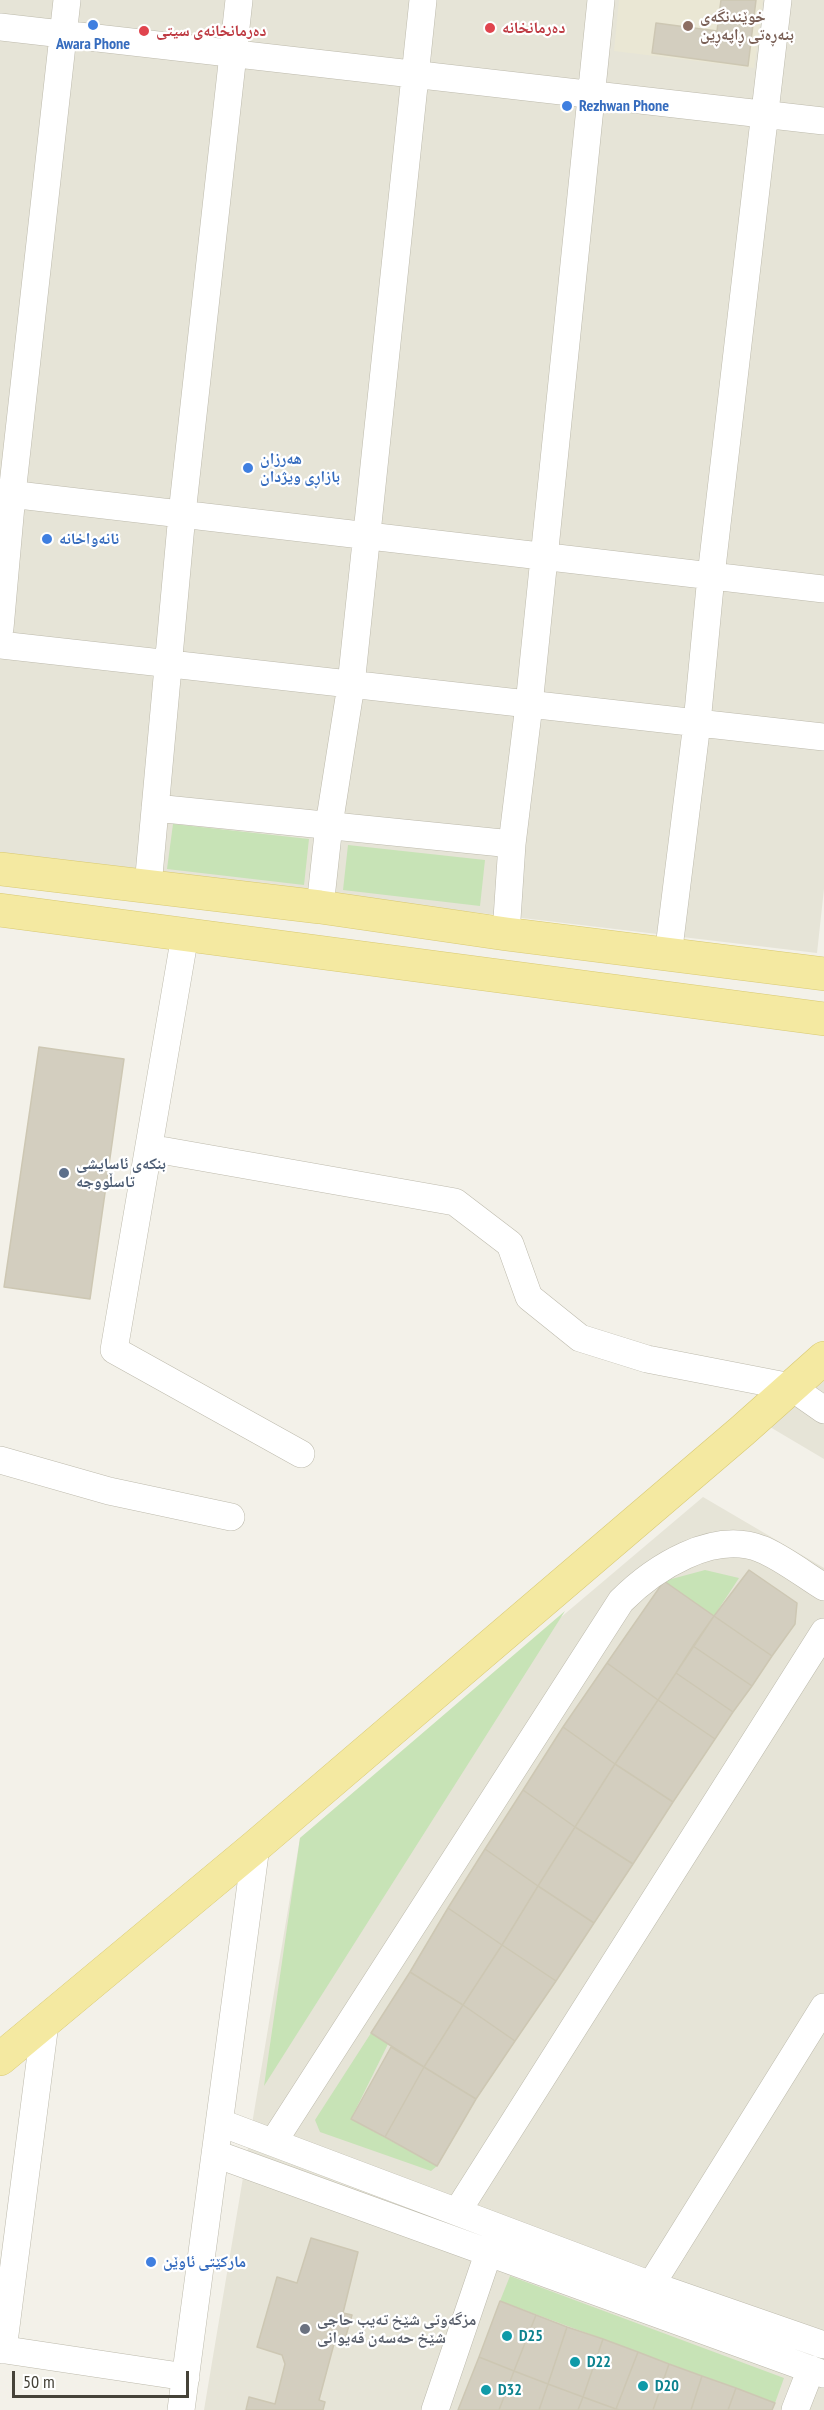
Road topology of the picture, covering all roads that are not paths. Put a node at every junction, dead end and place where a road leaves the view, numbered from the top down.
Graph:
1 (67, 0) edge
2 (239, 0) edge
3 (423, 0) edge
4 (601, 0) edge
5 (778, 0) edge
6 (0, 27) edge
7 (63, 35) junction
8 (233, 54) junction
9 (415, 75) junction
10 (592, 94) junction
11 (765, 114) junction
12 (824, 121) edge
13 (6, 494) edge
14 (183, 514) junction
15 (367, 536) junction
16 (544, 557) junction
17 (711, 576) junction
18 (824, 589) edge
19 (0, 628) edge
20 (0, 645) edge
21 (170, 664) junction
22 (351, 685) junction
23 (529, 705) junction
24 (697, 723) junction
25 (824, 737) edge
26 (155, 808) junction
27 (329, 825) junction
28 (512, 844) junction
29 (0, 869) edge
30 (148, 886) junction
31 (320, 907) junction
32 (0, 910) edge
33 (506, 934) junction
34 (185, 935) junction
35 (668, 956) junction
36 (824, 974) edge
37 (824, 1019) edge
38 (149, 1148) junction
39 (824, 1358) edge
40 (791, 1387) junction
41 (824, 1410) edge
42 (301, 1454) dead end
43 (0, 1460) edge
44 (231, 1517) dead end
45 (824, 1587) edge
46 (824, 1632) edge
47 (256, 1846) junction
48 (824, 2007) edge
49 (45, 2023) junction
50 (0, 2059) edge
51 (221, 2123) junction
52 (274, 2141) junction
53 (216, 2154) junction
54 (457, 2212) junction
55 (488, 2254) junction
56 (651, 2285) junction
57 (824, 2345) edge
58 (2, 2350) edge
59 (817, 2372) edge
60 (186, 2377) junction
61 (181, 2410) edge
62 (435, 2410) edge
63 (795, 2410) edge

1 - 7 street
2 - 8 street
3 - 9 street
4 - 10 street
5 - 11 street
6 - 7 street
7 - 8 street
7 - 13 street
8 - 9 street
8 - 14 street
9 - 10 street
9 - 15 street
10 - 11 street
10 - 16 street
11 - 12 street
11 - 17 street
13 - 14 street
13 - 19 street
14 - 15 street
14 - 21 street
15 - 16 street
15 - 22 street
16 - 17 street
16 - 23 street
17 - 18 street
17 - 24 street
20 - 21 street
21 - 22 street
21 - 26 street
22 - 23 street
22 - 27 street
23 - 24 street
23 - 28 street
24 - 25 street
24 - 35 street
26 - 27 street
26 - 30 street
27 - 28 street
27 - 31 street
28 - 33 street
29 - 30 main road
30 - 31 main road
31 - 33 main road
32 - 34 main road
33 - 35 main road
34 - 37 main road
34 - 38 street
35 - 36 main road
38 - 40 street
38 - 42 street
39 - 40 main road
40 - 41 street
40 - 47 main road
43 - 44 street
45 - 52 street
46 - 54 street
47 - 49 main road
47 - 51 street
48 - 56 street
49 - 50 main road
49 - 58 street
51 - 52 street
51 - 53 street
52 - 54 street
53 - 55 street
53 - 60 street
54 - 56 street
55 - 59 street
55 - 62 street
56 - 57 street
58 - 60 street
59 - 63 street
60 - 61 street

